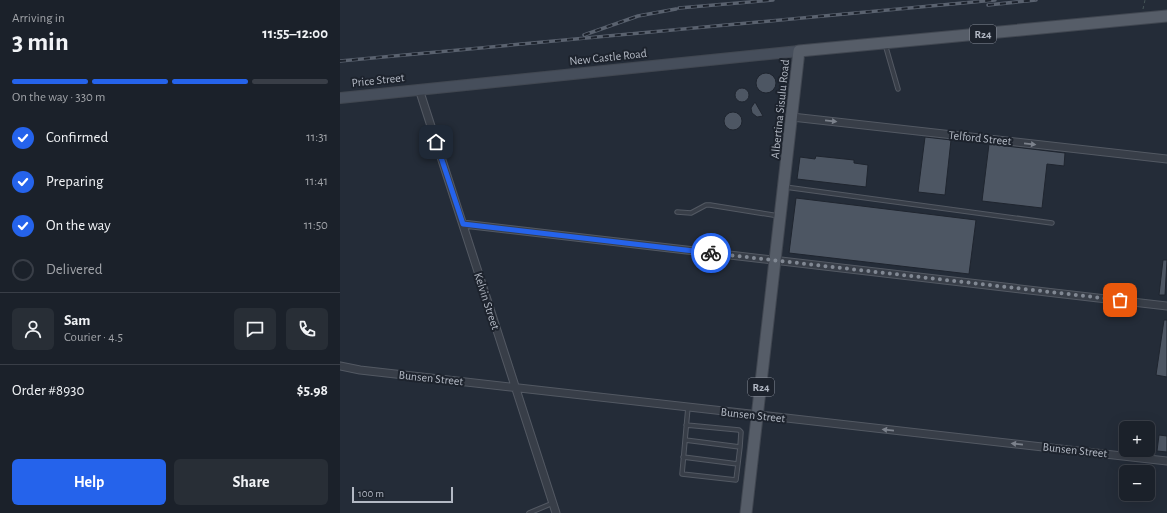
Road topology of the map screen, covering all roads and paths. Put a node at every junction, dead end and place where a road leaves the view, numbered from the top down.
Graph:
1 (1167, 16) edge
2 (885, 43) junction
3 (799, 51) junction
4 (419, 89) junction
5 (898, 89) dead end
6 (340, 98) edge
7 (792, 117) junction
8 (1167, 159) edge
9 (784, 187) junction
10 (677, 212) dead end
11 (780, 216) junction
12 (1052, 223) dead end
13 (463, 224) junction
14 (775, 260) junction
15 (1167, 306) edge
16 (340, 366) edge
17 (516, 387) junction
18 (688, 408) junction
19 (758, 416) junction
20 (686, 425) junction
21 (685, 440) junction
22 (740, 447) junction
23 (683, 457) junction
24 (1167, 460) edge
25 (738, 464) junction
26 (553, 503) junction
27 (529, 513) edge
28 (556, 513) edge
29 (746, 513) edge

1 - 2 main road, Albertina Sisulu Road / R24
2 - 3 main road, Albertina Sisulu Road / R24
2 - 5 lane
3 - 4 street, New Castle Road
3 - 7 main road, Albertina Sisulu Road / R24
4 - 6 street, Price Street
4 - 13 street, Kelvin Street
7 -> 8 street, Telford Street
7 - 9 main road, Albertina Sisulu Road / R24
9 - 11 main road, Albertina Sisulu Road / R24
9 - 12 lane
10 - 11 lane
11 - 14 main road, Albertina Sisulu Road / R24
13 - 14 street
13 - 17 street, Kelvin Street
14 - 15 street
14 - 19 main road, Albertina Sisulu Road / R24
16 - 17 street, Bunsen Street
17 - 18 street, Bunsen Street
17 - 26 street, Kelvin Street
18 - 19 street, Bunsen Street
18 - 20 lane
24 -> 19 street, Bunsen Street
19 - 29 main road, Albertina Sisulu Road / R24
20 - 21 lane
20 - 22 lane
21 - 22 lane
21 - 23 lane
22 - 25 lane
23 - 25 lane
23 - 25 lane
26 - 27 lane
26 - 28 street, Kelvin Street

